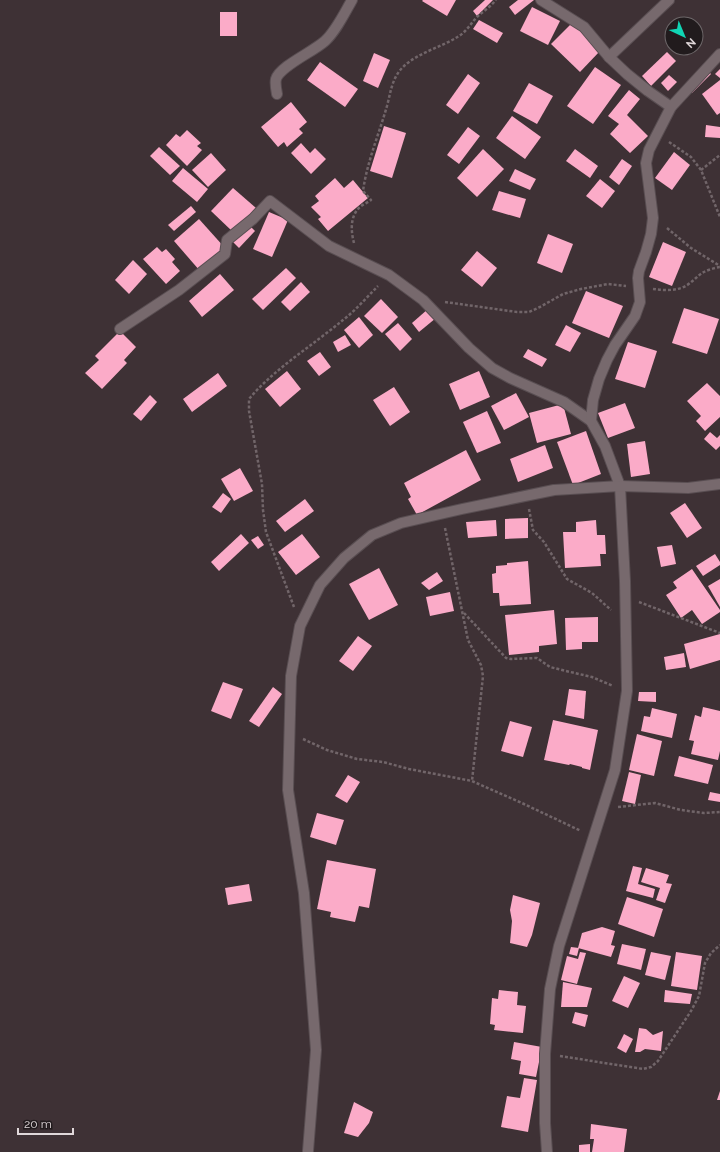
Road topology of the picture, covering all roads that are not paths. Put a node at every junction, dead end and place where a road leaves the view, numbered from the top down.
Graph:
1 (352, 0) edge
2 (541, 0) edge
3 (669, 0) edge
4 (720, 54) edge
5 (609, 58) junction
6 (277, 94) dead end
7 (672, 107) junction
8 (120, 329) dead end
9 (591, 421) junction
10 (720, 484) edge
11 (620, 486) junction
12 (308, 1151) dead end
13 (547, 1152) edge

1 - 6 street
2 - 5 street
3 - 5 street
4 - 7 street
5 - 7 street
7 - 9 street
8 - 9 street
9 - 11 street
10 - 11 street
11 - 12 street
11 - 13 street

